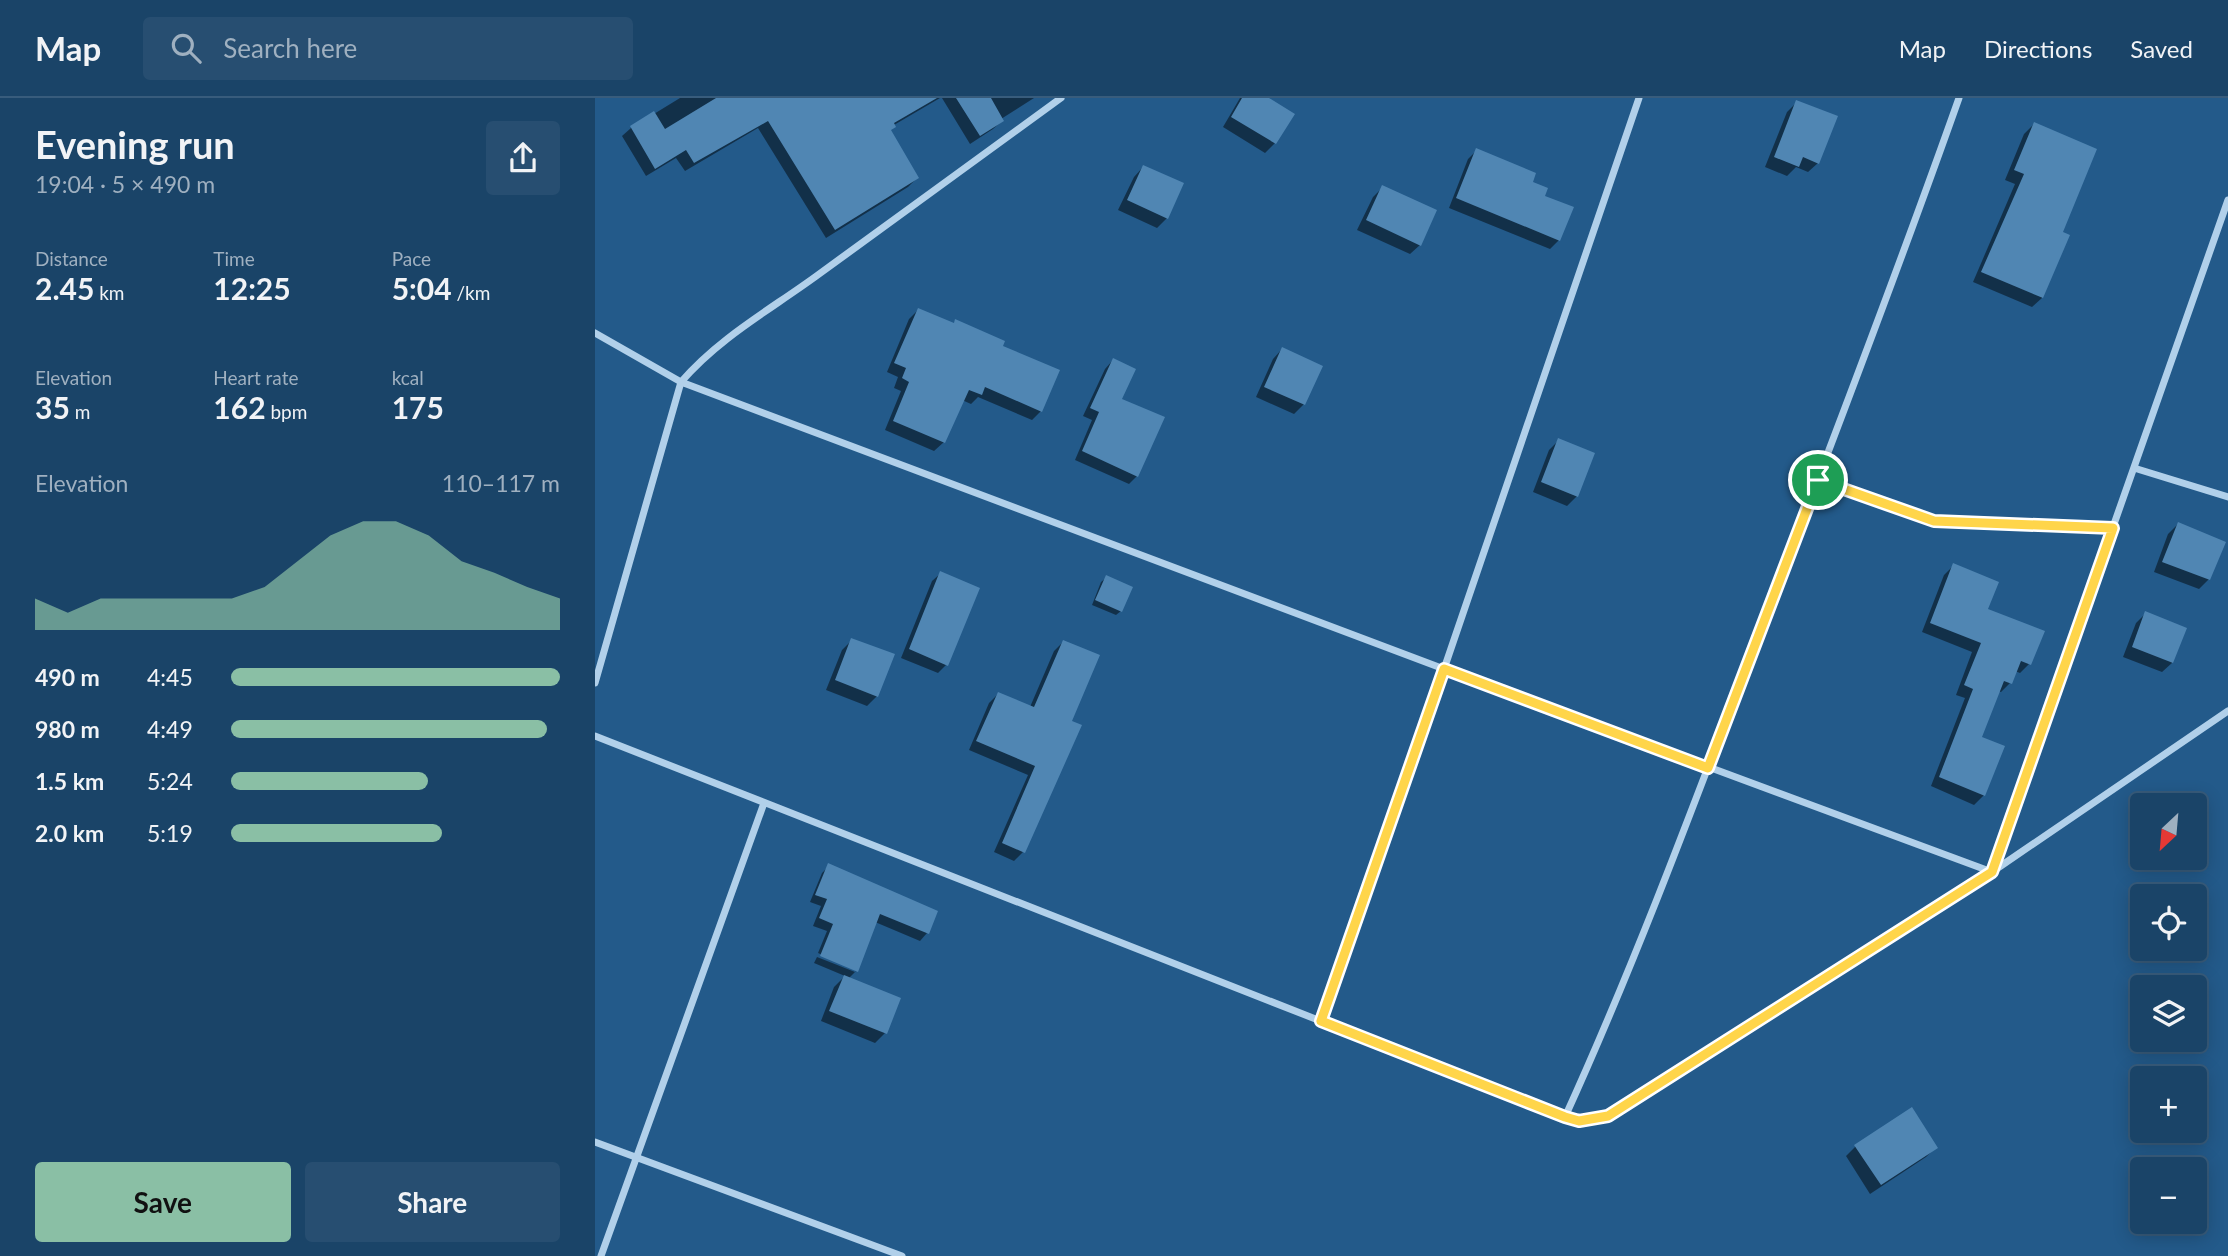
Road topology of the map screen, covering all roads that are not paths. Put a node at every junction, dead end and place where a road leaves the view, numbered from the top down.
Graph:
1 (1061, 98) edge
2 (1639, 98) edge
3 (1959, 98) edge
4 (2228, 200) edge
5 (595, 333) edge
6 (681, 382) junction
7 (2134, 468) junction
8 (1818, 480) junction
9 (2228, 497) edge
10 (2113, 528) junction
11 (1444, 669) junction
12 (595, 683) edge
13 (2228, 711) edge
14 (595, 736) edge
15 (1708, 768) junction
16 (764, 803) junction
17 (1992, 872) junction
18 (1321, 1021) junction
19 (1565, 1117) junction
20 (595, 1142) edge
21 (636, 1158) junction
22 (601, 1256) edge
23 (902, 1256) edge

1 - 6 street
2 - 11 street
3 - 8 street
4 - 7 street
5 - 6 street
6 - 11 street
6 - 12 street
7 - 9 street
7 - 10 street
8 - 10 street
8 - 15 street
10 - 17 street
11 - 15 street
11 - 18 street
13 - 17 street
14 - 16 street
15 - 17 street
15 - 19 street
16 - 18 street
16 - 21 street
17 - 19 street
18 - 19 street
20 - 21 street
21 - 22 street
21 - 23 street

